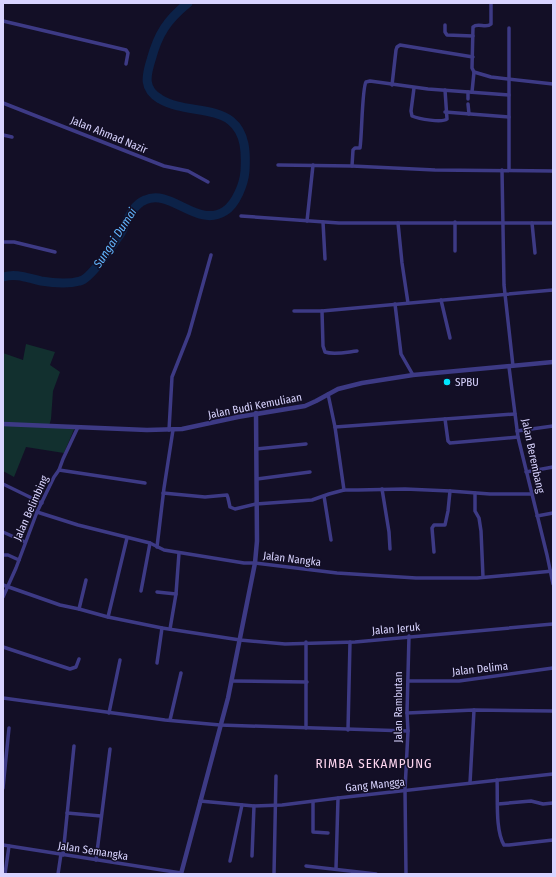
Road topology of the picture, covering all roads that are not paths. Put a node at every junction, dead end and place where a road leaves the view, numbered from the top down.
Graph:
1 (491, 3) edge
2 (3, 21) edge
3 (445, 25) dead end
4 (509, 28) dead end
5 (473, 36) junction
6 (473, 57) junction
7 (126, 64) dead end
8 (474, 72) junction
9 (508, 79) junction
10 (553, 84) edge
11 (392, 85) junction
12 (414, 88) junction
13 (445, 90) junction
14 (470, 92) junction
15 (509, 95) junction
16 (468, 99) dead end
17 (3, 103) edge
18 (468, 104) dead end
19 (445, 112) junction
20 (469, 114) junction
21 (509, 117) junction
22 (3, 135) edge
23 (12, 137) dead end
24 (278, 165) dead end
25 (313, 165) junction
26 (352, 166) junction
27 (502, 170) junction
28 (509, 170) junction
29 (553, 172) edge
30 (208, 182) dead end
31 (241, 216) dead end
32 (308, 221) junction
33 (323, 222) junction
34 (454, 222) junction
35 (503, 222) junction
36 (398, 223) junction
37 (532, 223) junction
38 (553, 223) edge
39 (3, 242) edge
40 (456, 251) dead end
41 (55, 252) dead end
42 (535, 253) dead end
43 (211, 256) dead end
44 (325, 259) dead end
45 (553, 290) edge
46 (505, 294) junction
47 (441, 300) junction
48 (408, 303) junction
49 (395, 304) junction
50 (294, 311) dead end
51 (322, 311) junction
52 (450, 338) dead end
53 (356, 351) dead end
54 (553, 362) edge
55 (511, 366) junction
56 (413, 375) junction
57 (328, 394) junction
58 (256, 413) junction
59 (515, 414) junction
60 (445, 419) junction
61 (3, 424) edge
62 (553, 426) edge
63 (78, 427) junction
64 (335, 427) junction
65 (171, 430) junction
66 (517, 430) junction
67 (518, 437) junction
68 (306, 444) dead end
69 (256, 450) junction
70 (553, 467) edge
71 (60, 470) junction
72 (310, 472) dead end
73 (526, 472) junction
74 (256, 479) junction
75 (145, 482) dead end
76 (3, 484) edge
77 (382, 489) junction
78 (344, 490) junction
79 (450, 491) junction
80 (163, 493) junction
81 (476, 493) junction
82 (532, 494) junction
83 (324, 496) junction
84 (42, 503) junction
85 (256, 504) junction
86 (38, 512) junction
87 (553, 513) edge
88 (537, 516) junction
89 (3, 532) edge
90 (127, 538) junction
91 (331, 540) dead end
92 (25, 542) junction
93 (150, 543) junction
94 (157, 547) junction
95 (390, 549) dead end
96 (179, 552) junction
97 (434, 552) dead end
98 (3, 555) edge
99 (20, 560) junction
100 (255, 564) junction
101 (551, 571) edge
102 (484, 578) junction
103 (86, 580) dead end
104 (553, 584) edge
105 (3, 585) edge
106 (8, 588) junction
107 (141, 591) dead end
108 (157, 592) dead end
109 (176, 594) junction
110 (3, 597) edge
111 (79, 609) junction
112 (108, 618) junction
113 (553, 624) edge
114 (162, 628) junction
115 (170, 629) junction
116 (409, 636) junction
117 (240, 640) junction
118 (306, 642) junction
119 (350, 642) junction
120 (3, 647) edge
121 (79, 659) dead end
122 (120, 660) dead end
123 (157, 663) dead end
124 (553, 668) edge
125 (181, 673) dead end
126 (232, 681) junction
127 (408, 681) junction
128 (307, 682) junction
129 (3, 698) edge
130 (474, 710) junction
131 (553, 711) edge
132 (109, 713) junction
133 (407, 713) junction
134 (170, 720) junction
135 (220, 725) junction
136 (9, 728) dead end
137 (306, 728) junction
138 (348, 730) junction
139 (408, 731) junction
140 (74, 746) dead end
141 (110, 749) dead end
142 (553, 774) edge
143 (276, 776) dead end
144 (497, 780) junction
145 (470, 783) junction
146 (3, 788) edge
147 (405, 790) junction
148 (338, 798) junction
149 (200, 801) junction
150 (313, 802) junction
151 (553, 803) edge
152 (498, 804) junction
153 (242, 805) junction
154 (254, 806) junction
155 (276, 806) junction
156 (67, 813) junction
157 (102, 816) junction
158 (328, 833) dead end
159 (553, 840) edge
160 (3, 845) edge
161 (9, 846) junction
162 (62, 855) junction
163 (252, 856) dead end
164 (96, 860) junction
165 (230, 861) dead end
166 (306, 866) dead end
167 (336, 868) junction
168 (5, 874) edge
169 (58, 874) edge
170 (181, 874) edge
171 (274, 874) edge
172 (376, 874) edge
173 (406, 874) edge

1 - 5 street
2 - 7 street
3 - 5 street
4 - 9 street
5 - 6 street
6 - 8 street
6 - 11 street
8 - 9 street
8 - 14 street
9 - 10 street
9 - 15 street
11 - 12 street
11 - 26 street
12 - 13 street
12 - 19 street
13 - 14 street
13 - 19 street
14 - 15 street
14 - 16 street
15 - 21 street
17 - 30 street, Jalan Ahmad Nazir
18 - 20 street
19 - 20 street
20 - 21 street
21 - 28 street
22 - 23 street
24 - 25 street
25 - 26 street
25 - 32 street
26 - 27 street
27 - 28 street
27 - 35 street, Jalan Berembang
28 - 29 street
31 - 32 street
32 - 33 street
33 - 36 street
33 - 44 street
34 - 35 street
34 - 36 street
34 - 40 street
35 - 37 street
35 - 46 street, Jalan Berembang
36 - 48 street
37 - 38 street
37 - 42 street
39 - 41 street
43 - 65 street
45 - 46 street
46 - 47 street
46 - 55 street, Jalan Berembang
47 - 48 street
47 - 52 street
48 - 49 street
49 - 51 street
49 - 56 street
50 - 51 street
51 - 53 street
54 - 55 street, Jalan Budi Kemuliaan
55 - 56 street, Jalan Budi Kemuliaan
55 - 59 street, Jalan Berembang
56 - 57 street, Jalan Budi Kemuliaan
57 - 58 street, Jalan Budi Kemuliaan
57 - 64 street
58 - 65 street, Jalan Budi Kemuliaan
58 - 69 street
59 - 60 street
59 - 66 street, Jalan Berembang
60 - 64 street
60 - 67 street
61 - 63 street, Jalan Budi Kemuliaan
62 - 66 street
63 - 65 street, Jalan Budi Kemuliaan
63 - 71 street, Jalan Belimbing
64 - 78 street
65 - 80 street
66 - 67 street, Jalan Berembang
67 - 73 street, Jalan Berembang
68 - 69 street
69 - 74 street
70 - 73 street
71 - 75 street
71 - 84 street, Jalan Belimbing
72 - 74 street
73 - 82 street, Jalan Berembang
74 - 85 street
76 - 84 street
77 - 78 street
77 - 79 street
77 - 95 street
78 - 83 street
79 - 81 street
79 - 97 street
80 - 85 street
80 - 94 street
81 - 82 street
81 - 102 street
82 - 88 street, Jalan Berembang
83 - 85 street
83 - 91 street
84 - 86 street, Jalan Belimbing
85 - 100 street
86 - 90 street, Jalan Nangka
86 - 92 street, Jalan Belimbing
87 - 88 street
88 - 101 street, Jalan Berembang
89 - 92 street
90 - 93 street, Jalan Nangka
90 - 112 street
92 - 99 street, Jalan Belimbing
93 - 94 street, Jalan Nangka
93 - 107 street
94 - 96 street, Jalan Nangka
96 - 100 street, Jalan Nangka
96 - 109 street
98 - 99 street
99 - 106 street, Jalan Belimbing
100 - 102 street, Jalan Nangka
100 - 117 street
101 - 102 street, Jalan Nangka
101 - 104 street, Jalan Berembang
103 - 111 street
105 - 106 street, Jalan Jeruk
106 - 110 street, Jalan Belimbing
106 - 111 street, Jalan Jeruk
108 - 109 street
109 - 115 street
111 - 112 street, Jalan Jeruk
112 - 114 street, Jalan Jeruk
113 - 116 street, Jalan Jeruk
114 - 115 street, Jalan Jeruk
114 - 123 street
115 - 117 street, Jalan Jeruk
116 - 119 street, Jalan Jeruk
116 - 127 street, Jalan Rambutan
117 - 118 street, Jalan Jeruk
117 - 126 street
118 - 119 street, Jalan Jeruk
118 - 128 street
119 - 138 street
120 - 121 street
122 - 132 street
124 - 127 street, Jalan Delima
125 - 134 street
126 - 128 street
126 - 135 street
127 - 133 street, Jalan Rambutan
128 - 137 street
129 - 132 street
130 - 131 street
130 - 133 street
130 - 145 street
132 - 134 street
133 - 139 street, Jalan Rambutan
134 - 135 street
135 - 137 street
135 - 149 street
136 - 146 street
137 - 138 street
138 - 139 street
139 - 147 street, Jalan Rambutan
140 - 156 street
141 - 157 street
142 - 144 street, Gang Mangga
143 - 155 street
144 - 145 street, Gang Mangga
144 - 152 street
145 - 147 street, Gang Mangga
147 - 148 street, Gang Mangga
147 - 173 street, Jalan Rambutan
148 - 150 street, Gang Mangga
148 - 167 street
149 - 153 street, Gang Mangga
149 - 170 street
150 - 155 street, Gang Mangga
150 - 158 street
151 - 152 street
152 - 159 street
153 - 154 street, Gang Mangga
153 - 165 street
154 - 155 street, Gang Mangga
154 - 163 street
155 - 171 street
156 - 157 street
156 - 162 street
157 - 164 street
160 - 161 street, Jalan Semangka
161 - 162 street, Jalan Semangka
161 - 168 street
162 - 164 street, Jalan Semangka
162 - 169 street
164 - 170 street, Jalan Semangka
166 - 167 street
167 - 172 street

